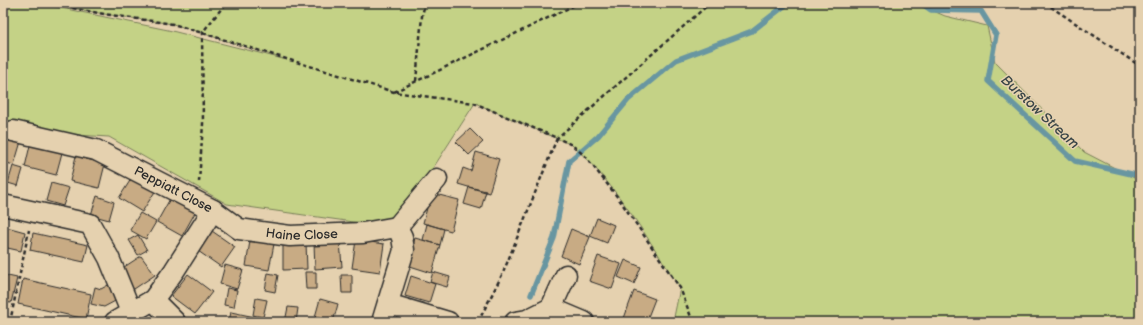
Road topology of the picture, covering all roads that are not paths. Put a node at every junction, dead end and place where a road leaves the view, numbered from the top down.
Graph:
1 (13, 131) dead end
2 (437, 179) dead end
3 (3, 205) edge
4 (205, 206) junction
5 (397, 228) junction
6 (566, 275) dead end
7 (153, 300) junction
8 (551, 308) junction
9 (385, 313) edge
10 (123, 317) edge
11 (175, 322) edge
12 (448, 322) edge
13 (515, 322) edge
14 (584, 322) edge

1 - 4 street, Peppiatt Close
2 - 5 street
3 - 10 street
4 - 5 street, Haine Close
4 - 7 street, Peppiatt Close
5 - 9 street
6 - 8 street
7 - 10 street, Peppiatt Close
7 - 11 street
8 - 13 street
8 - 14 street
9 - 12 street

